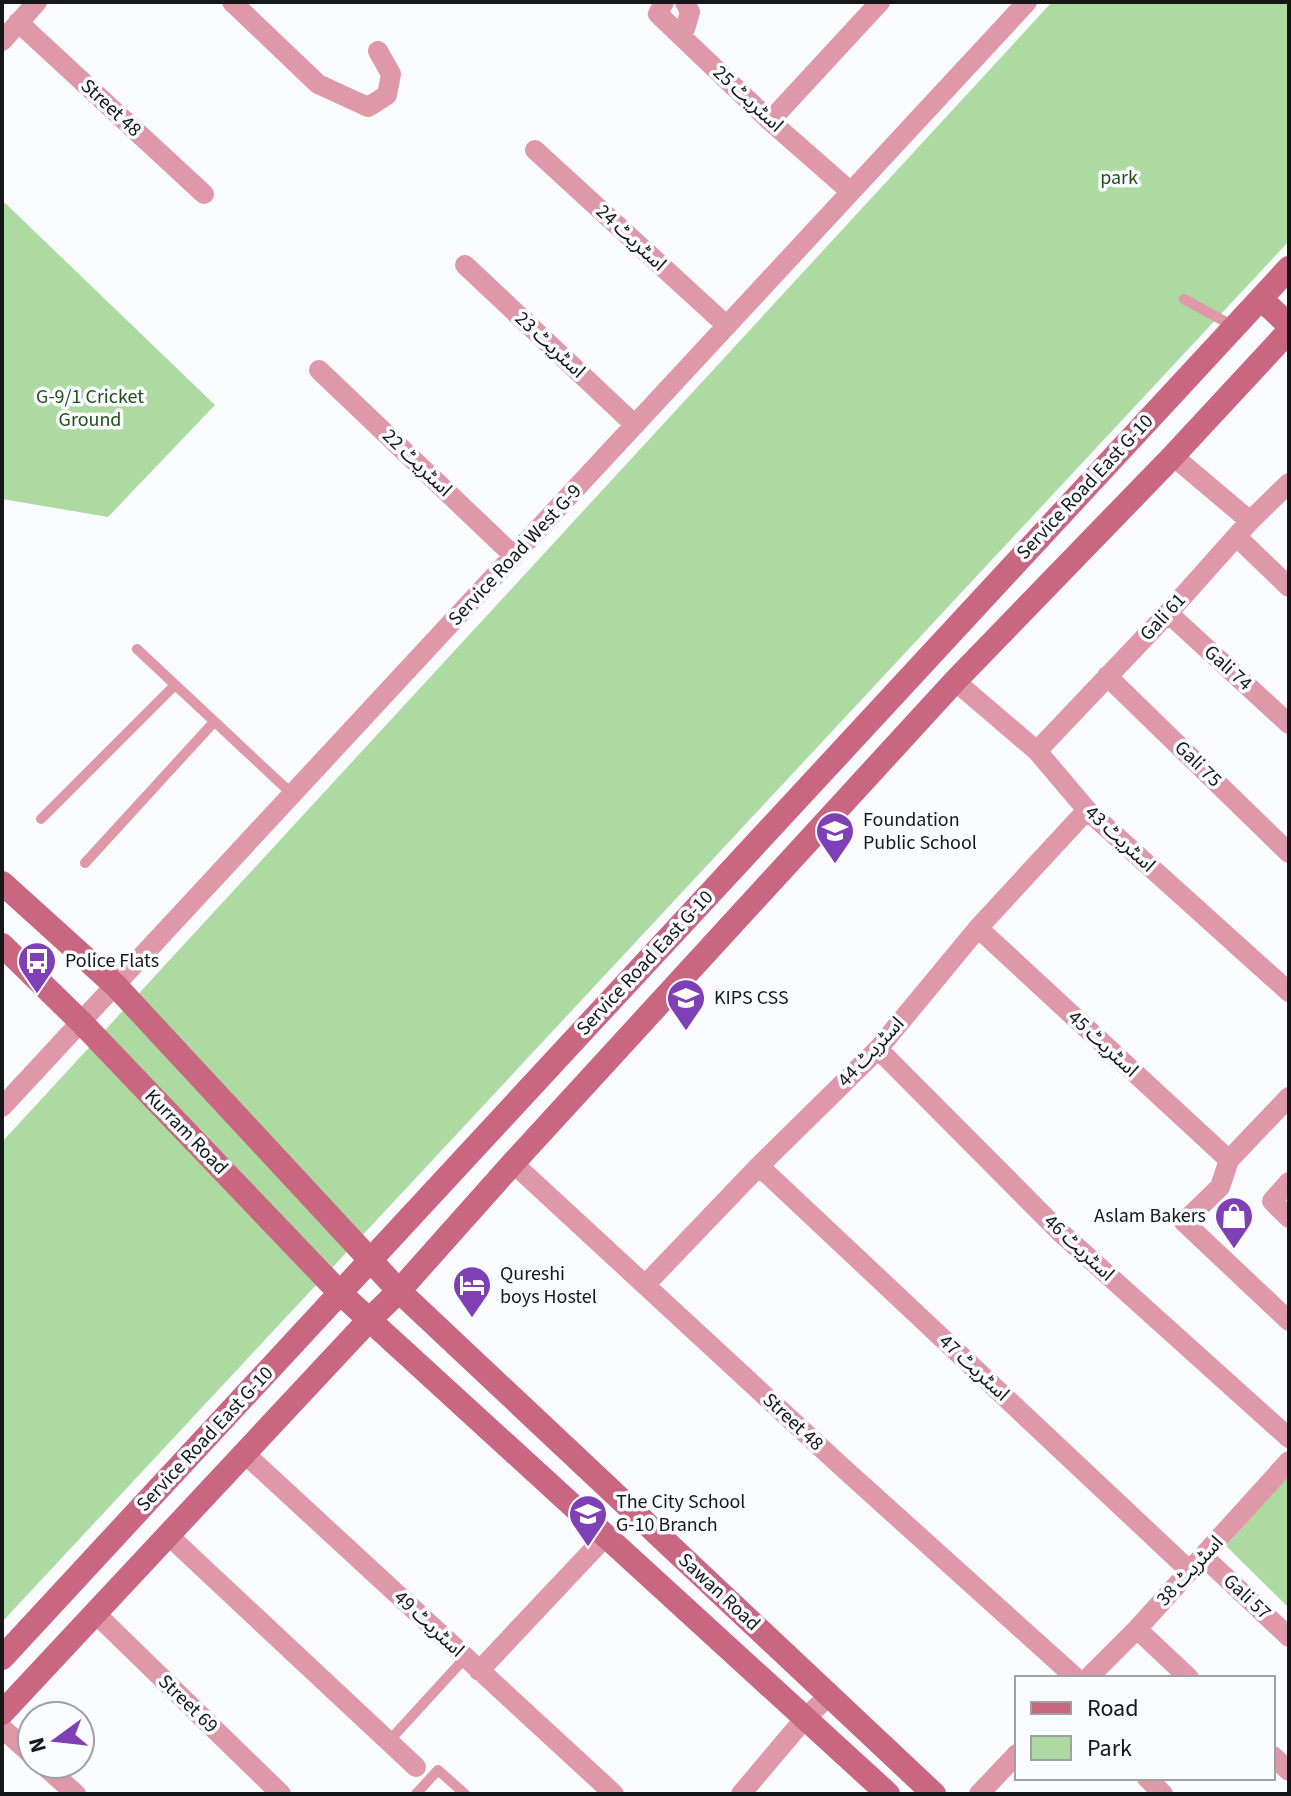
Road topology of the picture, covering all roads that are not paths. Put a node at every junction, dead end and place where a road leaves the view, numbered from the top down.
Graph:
1 (37, 2) edge
2 (232, 2) edge
3 (664, 2) edge
4 (685, 2) edge
5 (1027, 2) edge
6 (867, 6) edge
7 (18, 22) junction
8 (680, 32) dead end
9 (2, 41) edge
10 (378, 51) dead end
11 (770, 121) junction
12 (535, 150) dead end
13 (851, 192) junction
14 (204, 194) dead end
15 (465, 265) dead end
16 (1289, 268) edge
17 (1184, 299) dead end
18 (1261, 299) junction
19 (1289, 325) edge
20 (727, 326) junction
21 (1234, 327) junction
22 (1289, 331) edge
23 (319, 370) dead end
24 (635, 425) junction
25 (1173, 456) junction
26 (1289, 483) edge
27 (1250, 521) junction
28 (1237, 537) junction
29 (514, 556) junction
30 (1289, 587) edge
31 (1168, 613) junction
32 (137, 649) dead end
33 (1107, 676) junction
34 (955, 681) junction
35 (175, 685) junction
36 (214, 722) junction
37 (1289, 724) edge
38 (1037, 751) junction
39 (293, 795) junction
40 (1087, 810) junction
41 (41, 819) dead end
42 (1289, 853) edge
43 (85, 863) dead end
44 (2, 883) edge
45 (978, 928) junction
46 (2, 945) edge
47 (116, 986) junction
48 (1289, 992) edge
49 (81, 1022) junction
50 (878, 1049) junction
51 (1289, 1097) edge
52 (2, 1107) edge
53 (1229, 1160) junction
54 (513, 1163) junction
55 (759, 1166) junction
56 (1289, 1182) edge
57 (1289, 1218) edge
58 (369, 1260) junction
59 (645, 1285) junction
60 (399, 1291) junction
61 (340, 1293) junction
62 (370, 1319) junction
63 (1289, 1321) edge
64 (1289, 1438) edge
65 (244, 1453) junction
66 (1289, 1461) edge
67 (168, 1535) junction
68 (607, 1535) junction
69 (1197, 1564) junction
70 (95, 1613) junction
71 (1137, 1629) junction
72 (1289, 1637) edge
73 (2, 1658) edge
74 (472, 1664) junction
75 (1074, 1676) edge
76 (1090, 1676) edge
77 (1187, 1676) edge
78 (829, 1696) junction
79 (2, 1713) edge
80 (806, 1717) junction
81 (389, 1741) junction
82 (1015, 1756) edge
83 (416, 1767) dead end
84 (60, 1780) edge
85 (76, 1794) edge
86 (281, 1794) edge
87 (416, 1794) edge
88 (465, 1794) edge
89 (614, 1794) edge
90 (741, 1794) edge
91 (888, 1794) edge
92 (934, 1794) edge
93 (979, 1794) edge

1 - 7 street
2 - 10 street
3 - 11 street, اسٹریٹ 25
4 - 8 street
5 - 13 street, Service Road West G-9
6 - 11 street
7 - 9 street
7 - 14 street, Street 48
11 - 13 street, اسٹریٹ 25
12 - 20 street, اسٹریٹ 24
13 - 20 street, Service Road West G-9
15 - 24 street, اسٹریٹ 23
16 - 18 main road, Service Road East G-10
17 - 21 lane
18 - 19 main road
18 - 21 main road, Service Road East G-10
20 - 24 street, Service Road West G-9
21 - 58 main road, Service Road East G-10
22 - 25 main road, Service Road East G-10
23 - 29 street, اسٹریٹ 22
24 - 29 street, Service Road West G-9
25 - 27 street
25 - 34 main road, Service Road East G-10
26 - 27 street, Gali 61
27 - 28 street, Gali 61
28 - 30 street
28 - 31 street, Gali 61
29 - 39 street, Service Road West G-9
31 - 33 street, Gali 61
31 - 37 street, Gali 74
32 - 35 lane
33 - 38 street, Gali 61
33 - 42 street, Gali 75
34 - 38 street, اسٹریٹ 43
34 - 54 main road, Service Road East G-10
35 - 36 lane
35 - 41 lane
36 - 39 lane
36 - 43 lane
38 - 40 street, اسٹریٹ 43
39 - 47 street, Service Road West G-9
40 - 45 street, اسٹریٹ 44
40 - 48 street, اسٹریٹ 43
44 - 47 main road
45 - 50 street, اسٹریٹ 44
45 - 53 street, اسٹریٹ 45
46 - 49 main road, Kurram Road
47 - 49 street, Service Road West G-9
47 - 58 main road, Sawan Road
49 - 52 street, Service Road West G-9
49 - 61 main road, Kurram Road
50 - 55 street, اسٹریٹ 44
50 - 64 street, اسٹریٹ 46
51 - 53 street
53 - 63 street
54 - 59 street, Street 48
54 - 60 main road, Service Road East G-10
55 - 59 street, اسٹریٹ 44
55 - 69 street, اسٹریٹ 47
56 - 57 street
58 - 60 main road, Sawan Road
58 - 61 main road, Service Road East G-10
59 - 75 street, Street 48
60 - 62 main road, Service Road East G-10
60 - 78 main road, Sawan Road
61 - 62 main road, Kurram Road
61 - 73 main road, Service Road East G-10
62 - 65 main road, Service Road East G-10
62 - 68 main road, Sawan Road
65 - 67 main road, Service Road East G-10
65 - 74 street, اسٹریٹ 49
66 - 69 street, اسٹریٹ 38
67 - 70 main road, Service Road East G-10
67 - 81 street
68 - 74 street
68 - 80 main road, Sawan Road
69 - 71 street, اسٹریٹ 38
69 - 72 street, Gali 57
70 - 79 main road, Service Road East G-10
70 - 86 street, Street 69
71 - 76 street, اسٹریٹ 38
71 - 77 street
74 - 81 lane
74 - 89 street, اسٹریٹ 49
78 - 80 street
78 - 92 main road, Sawan Road
80 - 90 street
80 - 91 main road, Sawan Road
81 - 83 street
82 - 93 street
84 - 85 street
87 - 88 lane

